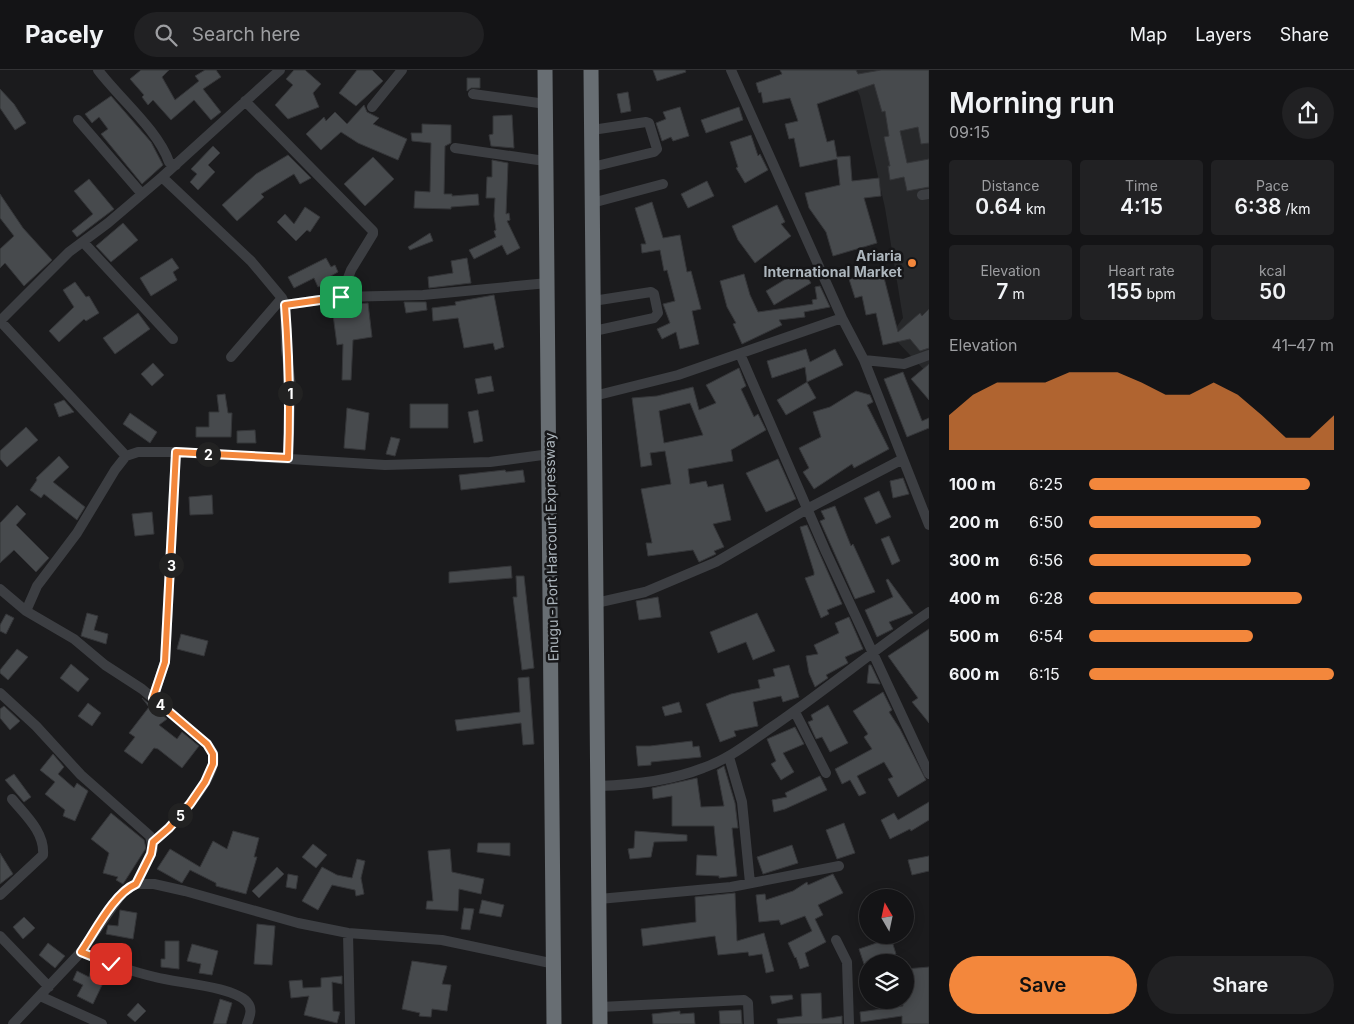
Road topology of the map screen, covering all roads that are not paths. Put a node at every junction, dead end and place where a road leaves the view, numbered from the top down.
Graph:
1 (98, 70) edge
2 (280, 70) edge
3 (402, 70) edge
4 (545, 70) edge
5 (591, 70) edge
6 (731, 70) edge
7 (473, 94) dead end
8 (245, 101) junction
9 (546, 104) junction
10 (372, 107) dead end
11 (78, 120) dead end
12 (592, 130) junction
13 (455, 148) dead end
14 (545, 161) junction
15 (176, 165) junction
16 (592, 167) junction
17 (162, 177) junction
18 (663, 184) dead end
19 (142, 194) junction
20 (592, 204) junction
21 (82, 242) junction
22 (548, 283) junction
23 (341, 297) junction
24 (593, 301) junction
25 (284, 302) junction
26 (842, 318) junction
27 (0, 321) edge
28 (594, 331) junction
29 (173, 339) dead end
30 (740, 354) junction
31 (929, 355) edge
32 (230, 357) dead end
33 (864, 360) junction
34 (594, 396) junction
35 (176, 452) junction
36 (550, 454) junction
37 (126, 456) junction
38 (288, 458) junction
39 (903, 459) junction
40 (809, 508) junction
41 (929, 525) edge
42 (0, 590) edge
43 (596, 603) junction
44 (26, 611) junction
45 (929, 612) edge
46 (873, 651) junction
47 (0, 693) edge
48 (153, 698) junction
49 (795, 712) junction
50 (729, 757) junction
51 (826, 773) dead end
52 (929, 774) edge
53 (598, 786) junction
54 (12, 799) dead end
55 (153, 842) junction
56 (839, 866) dead end
57 (750, 883) junction
58 (136, 884) junction
59 (0, 895) edge
60 (599, 899) junction
61 (348, 933) junction
62 (0, 936) edge
63 (836, 940) dead end
64 (81, 952) junction
65 (555, 964) junction
66 (49, 987) junction
67 (40, 996) junction
68 (600, 1007) junction
69 (23, 1020) edge
70 (13, 1024) edge
71 (102, 1024) edge
72 (248, 1024) edge
73 (350, 1024) edge
74 (554, 1024) edge
75 (600, 1024) edge
76 (748, 1024) edge
77 (849, 1024) edge

1 - 15 street
2 - 8 street
3 - 10 street
4 - 9 highway, Enugu - Port Harcourt Expressway
5 - 12 highway
6 - 26 street
7 - 9 street
8 - 15 street
8 - 23 street
9 - 14 highway, Enugu - Port Harcourt Expressway
11 - 19 street
12 - 16 highway
12 - 16 street
13 - 14 street
14 - 22 highway, Enugu - Port Harcourt Expressway
15 - 17 street
16 - 20 highway
17 - 19 street
17 - 25 street
18 - 20 street
19 - 21 street
20 - 24 highway
21 - 27 street
21 - 29 street
22 - 23 street
22 - 36 highway, Enugu - Port Harcourt Expressway
23 - 25 street
24 - 28 highway
24 - 28 street
25 - 32 street
25 - 38 street
26 - 30 street
26 - 33 street
27 - 37 street
28 - 34 highway
30 - 34 street
30 - 40 street
31 - 33 street
33 - 39 street
34 - 43 highway
35 - 37 street
35 - 38 street
35 - 48 street
36 - 38 street
36 - 65 highway, Enugu - Port Harcourt Expressway
37 - 44 street
39 - 40 street
39 - 41 street
40 - 43 street
40 - 46 street
42 - 44 street
43 - 53 highway
44 - 48 street
45 - 46 street
46 - 49 street
46 - 52 street
47 - 55 street
48 - 55 street
49 - 50 street
49 - 51 street
50 - 53 street
50 - 57 street
53 - 60 highway
54 - 59 street
55 - 58 street
56 - 57 street
57 - 60 street
58 - 61 street
58 - 64 street
60 - 68 highway
61 - 65 street
61 - 73 street
62 - 66 street
63 - 77 street
64 - 66 street
64 - 72 street
65 - 74 highway, Enugu - Port Harcourt Expressway
66 - 67 street
67 - 69 street
67 - 71 street
68 - 75 highway
68 - 76 street
69 - 70 street

